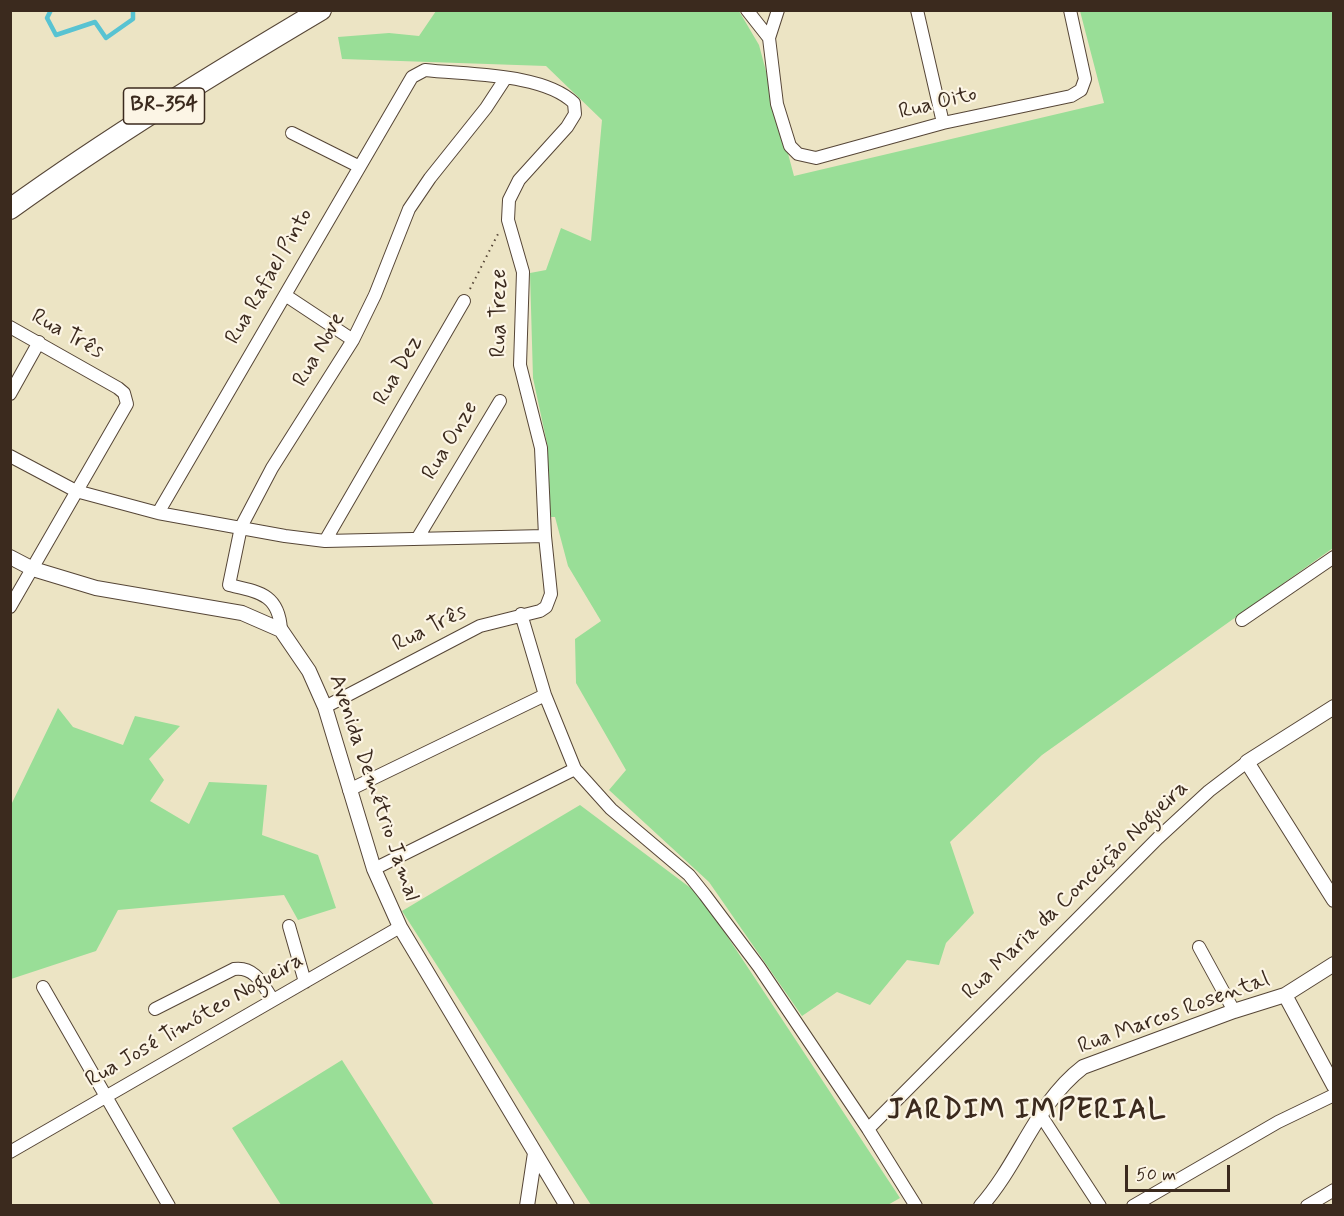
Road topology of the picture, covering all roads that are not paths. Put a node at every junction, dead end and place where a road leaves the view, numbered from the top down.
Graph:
1 (321, 10) edge
2 (747, 10) edge
3 (778, 10) edge
4 (917, 10) edge
5 (1070, 10) edge
6 (769, 38) junction
7 (425, 70) joint
8 (505, 79) junction
9 (943, 123) junction
10 (292, 133) dead end
11 (358, 166) junction
12 (10, 209) edge
13 (285, 295) junction
14 (464, 301) road end
15 (10, 327) edge
16 (353, 340) junction
17 (39, 342) junction
18 (10, 394) edge
19 (500, 401) dead end
20 (10, 456) edge
21 (76, 491) junction
22 (158, 513) junction
23 (241, 527) junction
24 (545, 536) junction
25 (417, 538) junction
26 (325, 541) junction
27 (10, 557) edge
28 (1334, 557) edge
29 (33, 568) junction
30 (551, 594) joint
31 (10, 607) edge
32 (521, 615) junction
33 (1242, 620) dead end
34 (281, 630) junction
35 (545, 695) junction
36 (325, 707) junction
37 (1334, 707) edge
38 (1247, 762) junction
39 (575, 769) junction
40 (349, 790) junction
41 (374, 869) junction
42 (1334, 900) edge
43 (289, 926) dead end
44 (400, 927) junction
45 (1199, 947) dead end
46 (1334, 964) edge
47 (305, 982) junction
48 (43, 987) dead end
49 (1285, 995) junction
50 (273, 1000) junction
51 (155, 1009) dead end
52 (1234, 1011) junction
53 (1334, 1086) edge
54 (1334, 1095) edge
55 (108, 1096) junction
56 (1040, 1114) junction
57 (868, 1129) junction
58 (10, 1152) edge
59 (536, 1153) junction
60 (1334, 1190) edge
61 (169, 1206) edge
62 (527, 1206) edge
63 (567, 1206) edge
64 (915, 1206) edge
65 (981, 1206) edge
66 (1100, 1206) edge
67 (1133, 1206) edge
68 (1307, 1206) edge

1 - 12 highway, BR-354
2 - 6 street
3 - 6 street
4 - 9 street
5 - 9 street, Rua Oito
6 - 9 street, Rua Oito
7 - 8 street, Rua Treze
7 - 11 street, Rua Rafael Pinto
8 - 16 street, Rua Nove
8 - 24 street, Rua Treze
10 - 11 street
11 - 13 street, Rua Rafael Pinto
13 - 16 street
13 - 22 street, Rua Rafael Pinto
14 - 26 street, Rua Dez
15 - 17 street, Rua Três
16 - 23 street, Rua Nove
17 - 18 street
17 - 21 street, Rua Três
19 - 25 street, Rua Onze
20 - 21 street
21 - 22 street
21 - 29 street
22 - 23 street
23 - 26 street
23 - 34 street, Rua Nove
24 - 25 street
24 - 30 street, Rua Treze
25 - 26 street
27 - 29 street
28 - 33 street
29 - 31 street
29 - 34 street
30 - 32 street, Rua Três
32 - 35 street
32 - 36 street, Rua Três
34 - 36 street, Avenida Demétrio Jamal
35 - 39 street
35 - 40 street
36 - 40 street, Avenida Demétrio Jamal
37 - 38 street, Rua Maria da Conceição Nogueira
38 - 42 street
38 - 57 street, Rua Maria da Conceição Nogueira
39 - 41 street
39 - 57 street
40 - 41 street, Avenida Demétrio Jamal
41 - 44 street, Avenida Demétrio Jamal
43 - 47 street
44 - 47 street, Rua José Timóteo Nogueira
44 - 59 street, Avenida Demétrio Jamal
45 - 52 street
46 - 49 street, Rua Marcos Rosental
47 - 50 street, Rua José Timóteo Nogueira
48 - 55 street
49 - 52 street, Rua Marcos Rosental
49 - 53 street
50 - 51 street
50 - 55 street, Rua José Timóteo Nogueira
52 - 56 street, Rua Marcos Rosental
54 - 67 street
55 - 58 street, Rua José Timóteo Nogueira
55 - 61 street
56 - 65 street, Rua Marcos Rosental
56 - 66 street
57 - 64 street
59 - 62 street
59 - 63 street, Avenida Demétrio Jamal
60 - 68 street

